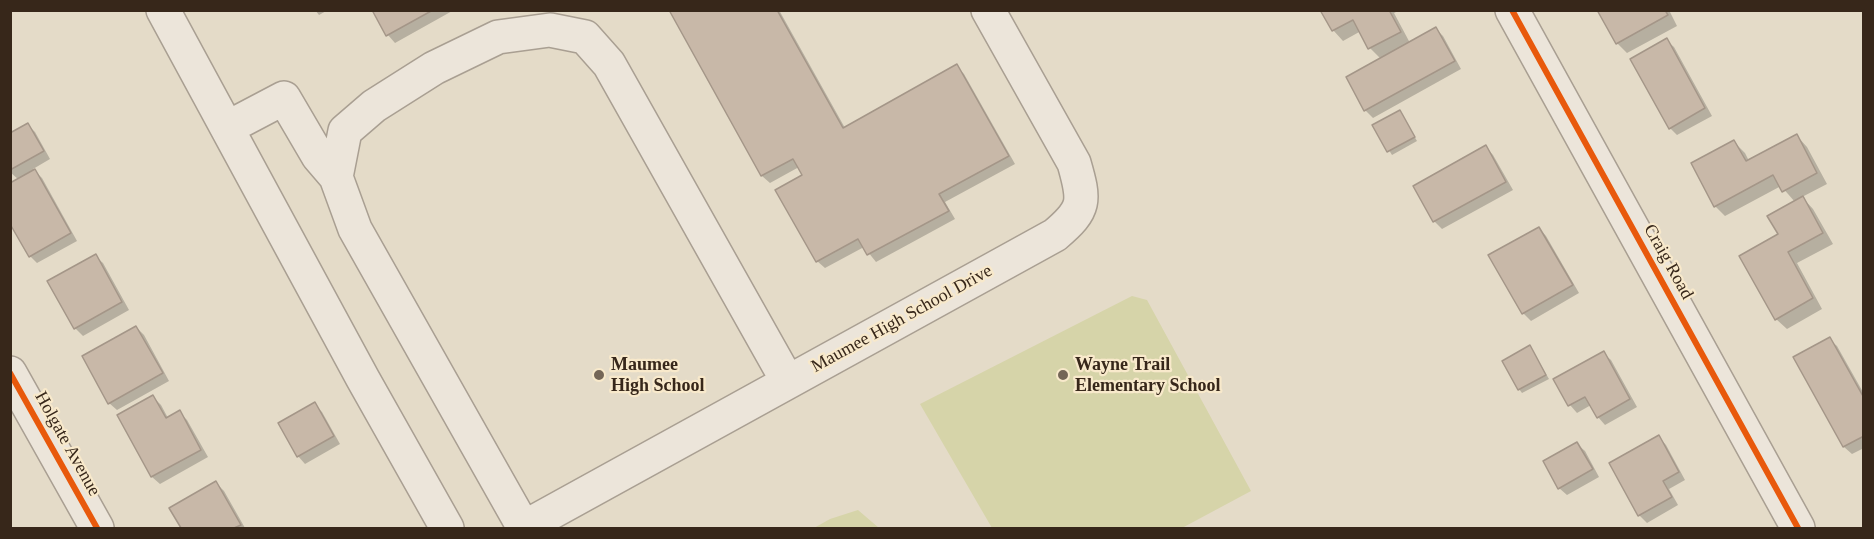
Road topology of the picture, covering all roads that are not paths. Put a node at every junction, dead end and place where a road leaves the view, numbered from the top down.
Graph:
1 (163, 10) edge
2 (988, 10) edge
3 (1512, 10) edge
4 (226, 128) junction
5 (336, 177) junction
6 (10, 373) edge
7 (788, 382) junction
8 (98, 528) edge
9 (447, 528) edge
10 (523, 528) edge
11 (1798, 528) edge

1 - 4 street
2 - 7 street, Maumee High School Drive
3 - 11 street, Craig Road
4 - 5 street
4 - 9 street
5 - 7 street
5 - 10 street
6 - 8 street, Holgate Avenue
7 - 10 street, Maumee High School Drive

